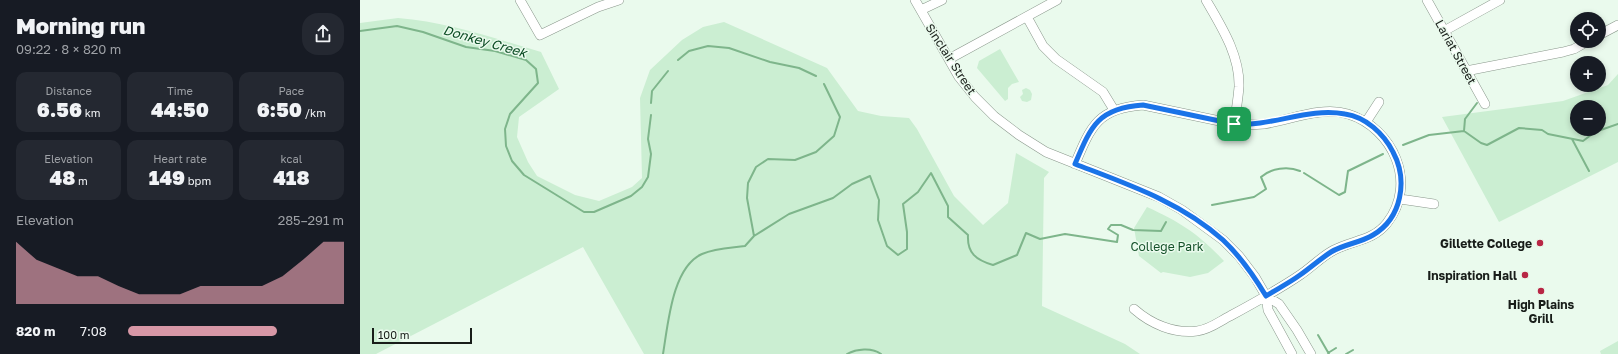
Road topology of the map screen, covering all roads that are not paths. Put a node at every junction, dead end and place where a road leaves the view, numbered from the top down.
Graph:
1 (520, 0) edge
2 (619, 0) edge
3 (915, 0) edge
4 (942, 0) edge
5 (1057, 0) edge
6 (1206, 0) edge
7 (1427, 0) edge
8 (1500, 0) edge
9 (921, 10) junction
10 (1027, 17) junction
11 (1618, 25) edge
12 (1444, 31) junction
13 (1606, 31) edge
14 (1576, 48) edge
15 (949, 59) junction
16 (1466, 71) junction
17 (1379, 102) dead end
18 (1485, 104) dead end
19 (1114, 110) junction
20 (1366, 122) junction
21 (1234, 124) junction
22 (1075, 164) junction
23 (1400, 199) junction
24 (1434, 204) dead end
25 (1266, 296) junction
26 (1134, 309) dead end
27 (1292, 354) edge
28 (1311, 354) edge

1 - 2 street
3 - 9 street, Sinclair Street
4 - 9 street
5 - 10 street
6 - 21 street
7 - 12 street, Lariat Street
8 - 12 street
9 - 15 street, Sinclair Street
10 - 15 street
10 - 19 street
11 - 13 street
12 - 16 street, Lariat Street
14 - 16 street
15 - 22 street, Sinclair Street
16 - 18 street, Lariat Street
17 - 20 street
19 - 21 street
19 - 22 street
20 - 21 street
20 - 23 street
22 - 25 street, Sinclair Street
23 - 24 street
23 - 25 street
25 - 26 street
25 - 27 street, Sinclair Street
25 - 28 street, Sinclair Street

